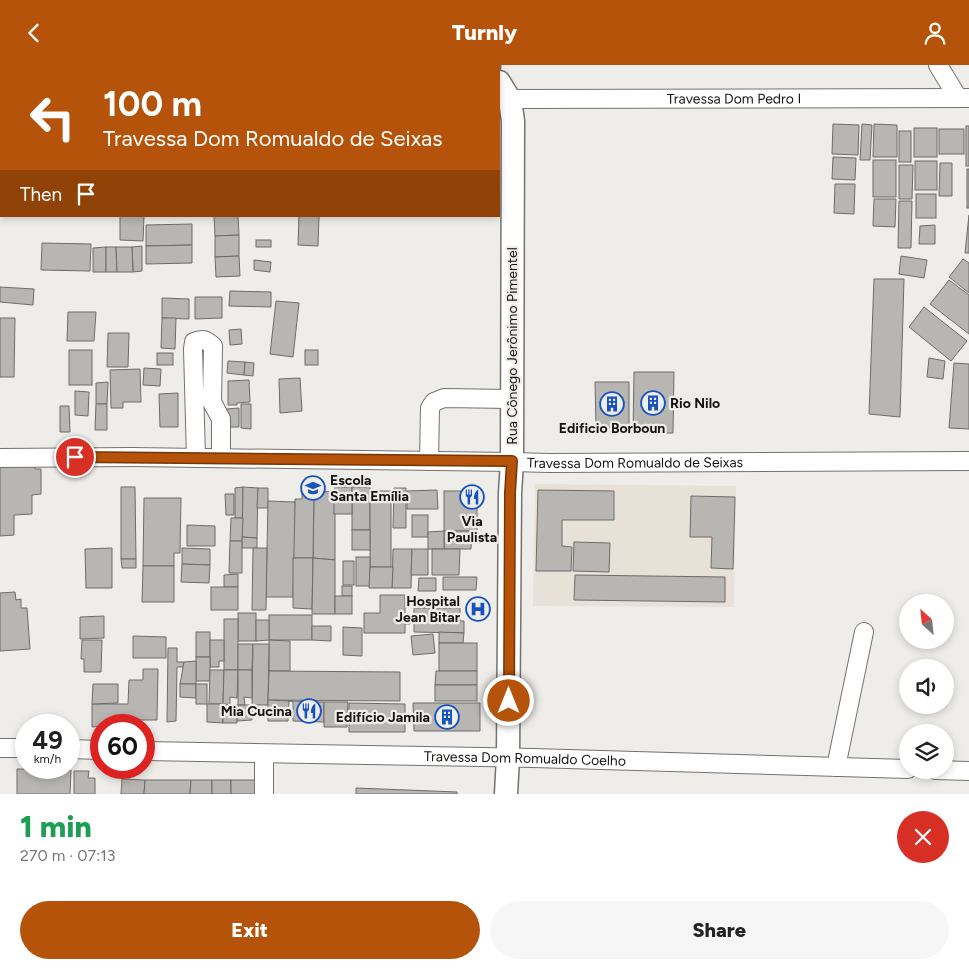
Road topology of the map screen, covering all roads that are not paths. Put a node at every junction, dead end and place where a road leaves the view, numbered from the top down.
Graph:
1 (938, 65) edge
2 (502, 93) edge
3 (963, 98) edge
4 (512, 399) junction
5 (0, 458) edge
6 (196, 458) junction
7 (221, 458) junction
8 (430, 461) junction
9 (512, 461) junction
10 (969, 461) edge
11 (864, 632) dead end
12 (0, 748) edge
13 (15, 748) edge
14 (155, 751) edge
15 (264, 754) junction
16 (508, 757) junction
17 (836, 767) junction
18 (899, 769) edge
19 (954, 771) edge
20 (969, 771) edge
21 (264, 794) edge
22 (506, 794) edge

1 - 3 street
2 - 3 street, Travessa Dom Pedro I
2 - 4 main road, Rua Cônego Jerônimo Pimentel
4 - 8 street
4 - 9 main road, Rua Cônego Jerônimo Pimentel
5 - 6 street, Travessa Dom Romualdo de Seixas
6 - 7 street, Travessa Dom Romualdo de Seixas
6 - 7 street
7 - 8 street, Travessa Dom Romualdo de Seixas
8 - 9 street, Travessa Dom Romualdo de Seixas
9 - 10 street, Travessa Dom Romualdo de Seixas
9 - 16 main road, Rua Cônego Jerônimo Pimentel
11 - 17 street
12 - 13 street
14 - 15 street, Travessa Dom Romualdo Coelho
15 - 16 street, Travessa Dom Romualdo Coelho
15 - 21 street
16 - 17 street, Travessa Dom Romualdo Coelho
16 - 22 main road, Rua Cônego Jerônimo Pimentel
17 - 18 street, Travessa Dom Romualdo Coelho
19 - 20 street

